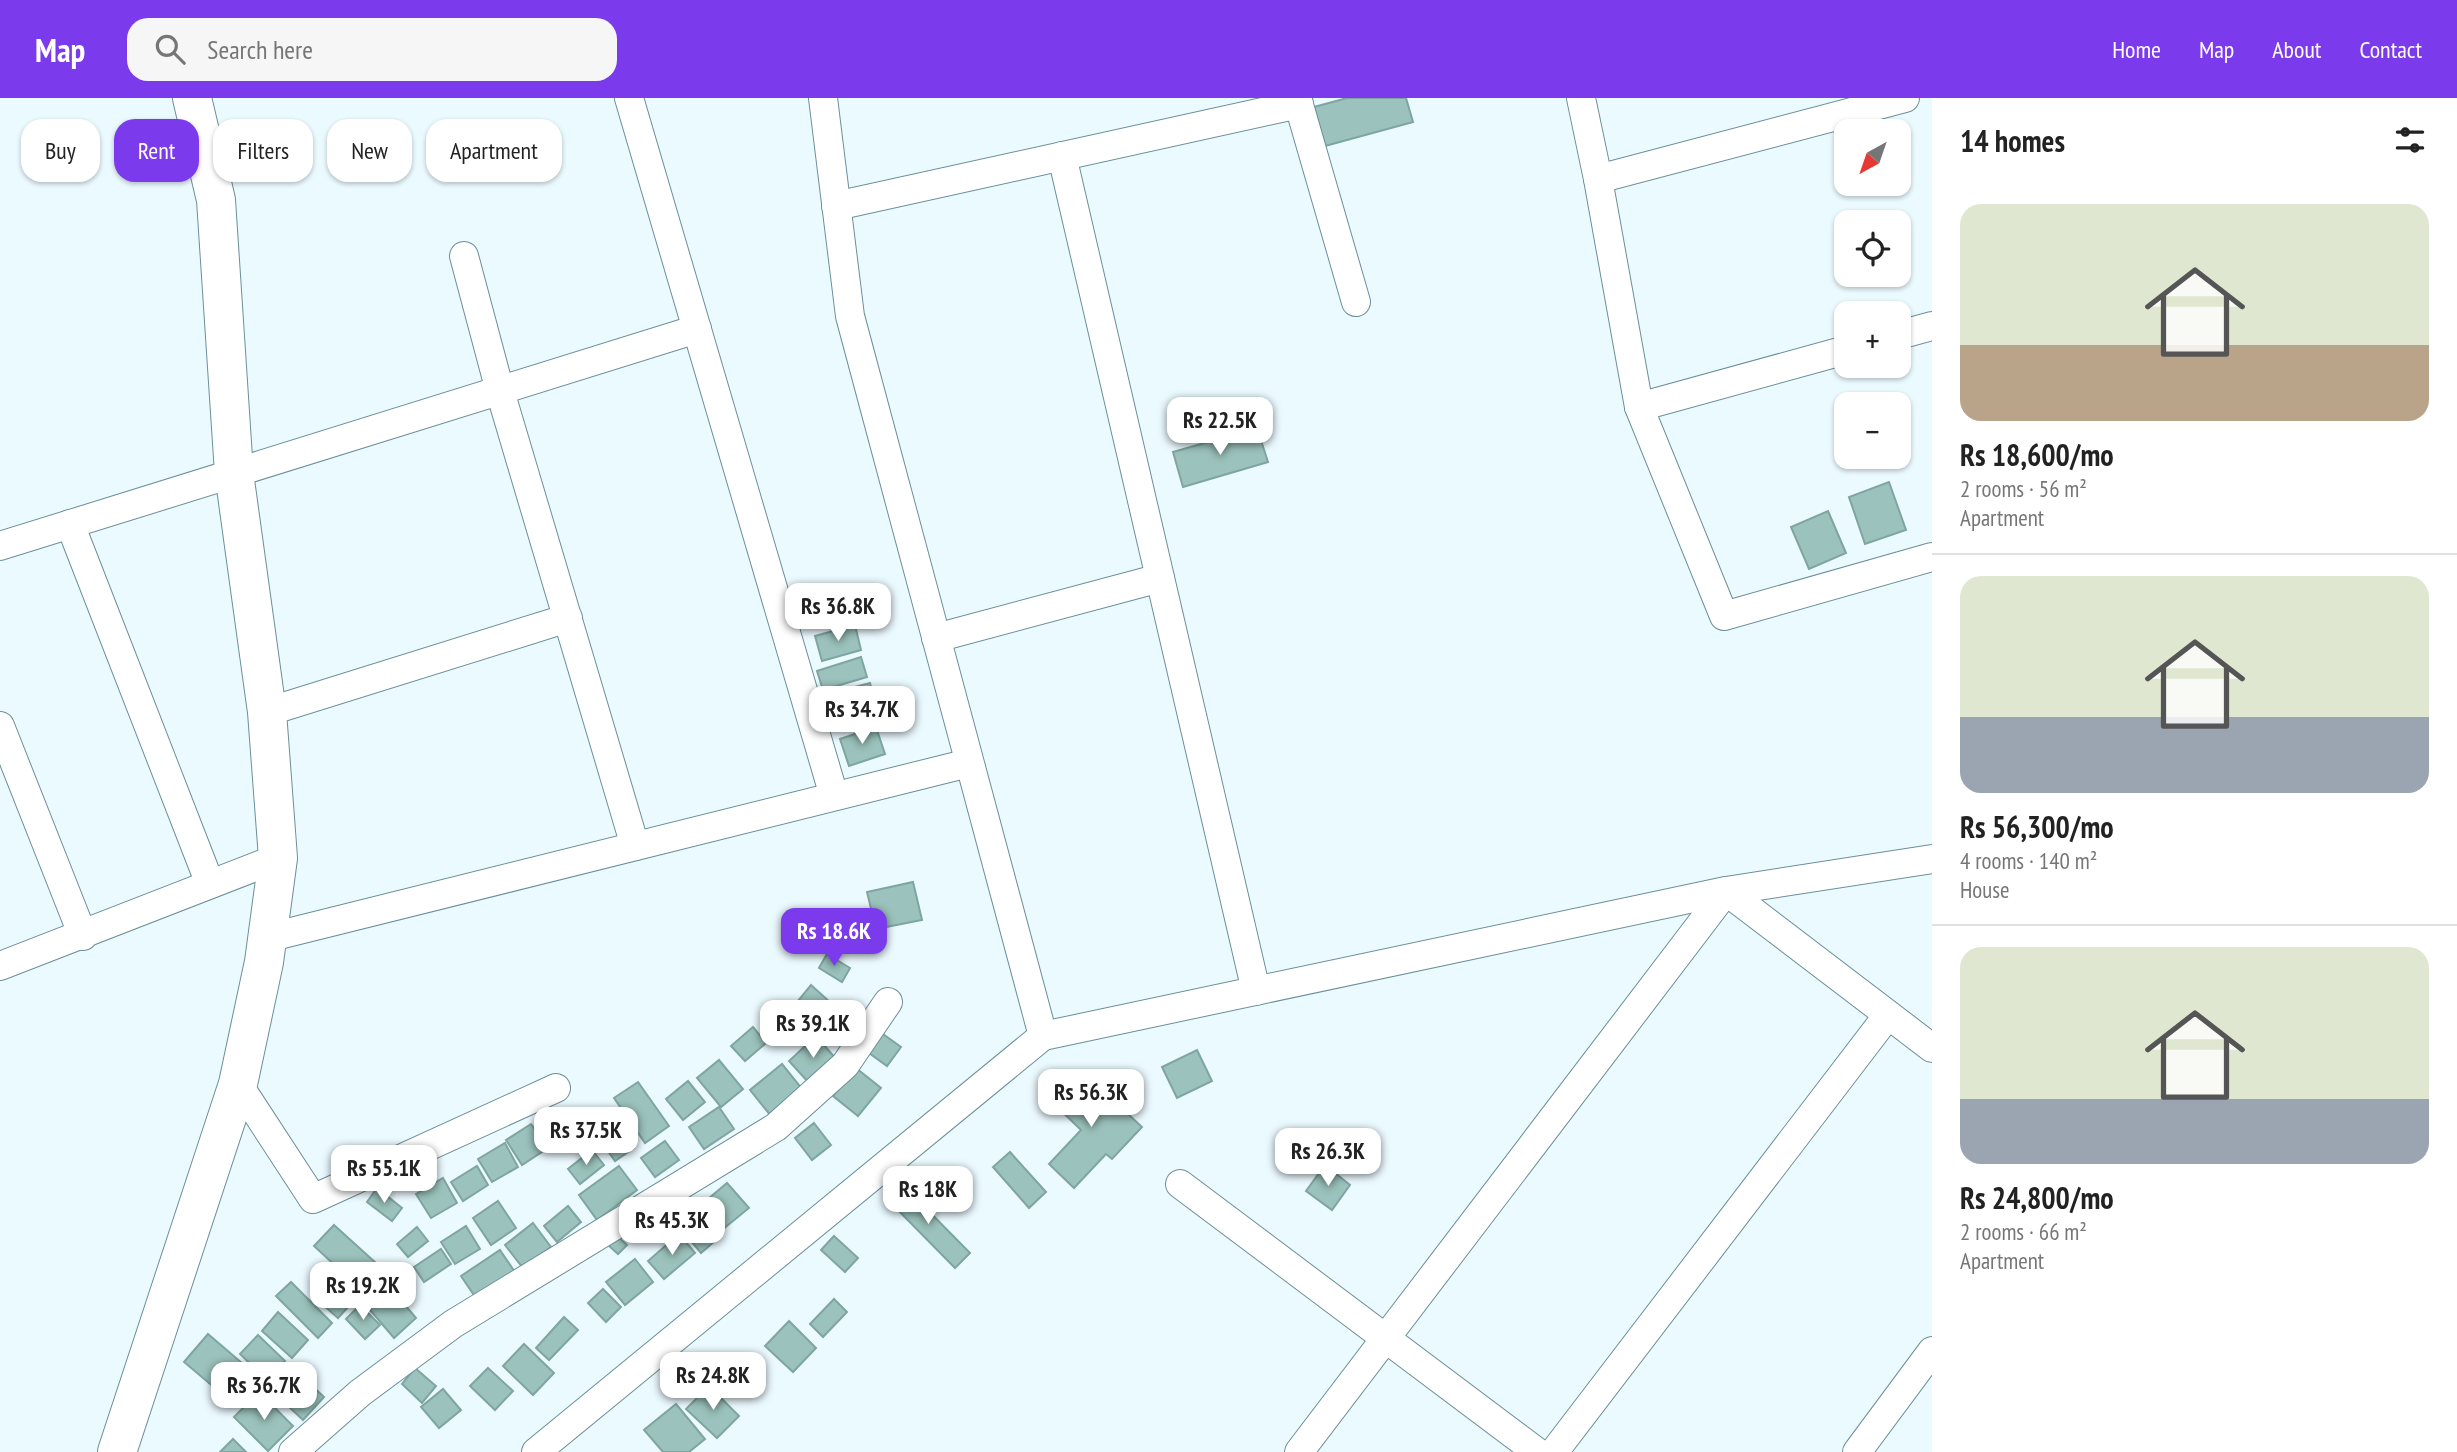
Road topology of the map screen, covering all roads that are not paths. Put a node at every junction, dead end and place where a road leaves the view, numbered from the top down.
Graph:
1 (192, 98) edge
2 (629, 98) edge
3 (823, 98) edge
4 (1581, 98) edge
5 (1905, 98) edge
6 (1298, 101) edge
7 (1062, 156) junction
8 (1598, 179) junction
9 (836, 206) junction
10 (464, 256) dead end
11 (1356, 302) dead end
12 (1932, 326) edge
13 (697, 329) junction
14 (1911, 332) edge
15 (1834, 353) edge
16 (500, 391) junction
17 (1639, 407) junction
18 (234, 473) junction
19 (70, 524) junction
20 (0, 546) edge
21 (1932, 557) edge
22 (1160, 578) junction
23 (568, 618) junction
24 (936, 638) junction
25 (267, 712) junction
26 (0, 726) edge
27 (969, 763) junction
28 (834, 796) junction
29 (635, 846) junction
30 (278, 858) junction
31 (1932, 859) edge
32 (210, 884) junction
33 (1726, 891) junction
34 (83, 936) junction
35 (267, 938) junction
36 (0, 966) edge
37 (1256, 991) junction
38 (888, 1002) dead end
39 (1888, 1015) junction
40 (1043, 1036) junction
41 (1932, 1048) edge
42 (238, 1084) junction
43 (556, 1088) dead end
44 (1180, 1184) dead end
45 (1385, 1337) junction
46 (1932, 1351) edge
47 (1521, 1447) edge
48 (117, 1452) edge
49 (293, 1452) edge
50 (537, 1452) edge
51 (1299, 1452) edge
52 (1554, 1452) edge
53 (1857, 1452) edge

1 - 18 street
2 - 13 street
3 - 9 street
4 - 8 street
5 - 8 street
6 - 7 street
6 - 11 street
7 - 9 street
7 - 22 street
8 - 17 street
9 - 24 street
10 - 16 street
12 - 14 street
13 - 16 street
13 - 28 street
15 - 17 street
16 - 18 street
16 - 23 street
17 - 21 street
18 - 19 street
18 - 25 street
19 - 20 street
19 - 32 street
22 - 24 street
22 - 37 street
23 - 25 street
23 - 29 street
24 - 27 street
25 - 30 street
26 - 34 street
27 - 28 street
27 - 40 street
28 - 29 street
29 - 35 street
30 - 32 street
30 - 35 street
31 - 33 street
32 - 34 street
33 - 37 street
33 - 39 street
33 - 45 street
34 - 36 street
35 - 42 street
37 - 40 street
38 - 49 street
39 - 41 street
39 - 52 street
40 - 50 street
42 - 43 street
42 - 48 street
44 - 45 street
45 - 47 street
45 - 51 street
46 - 53 street

